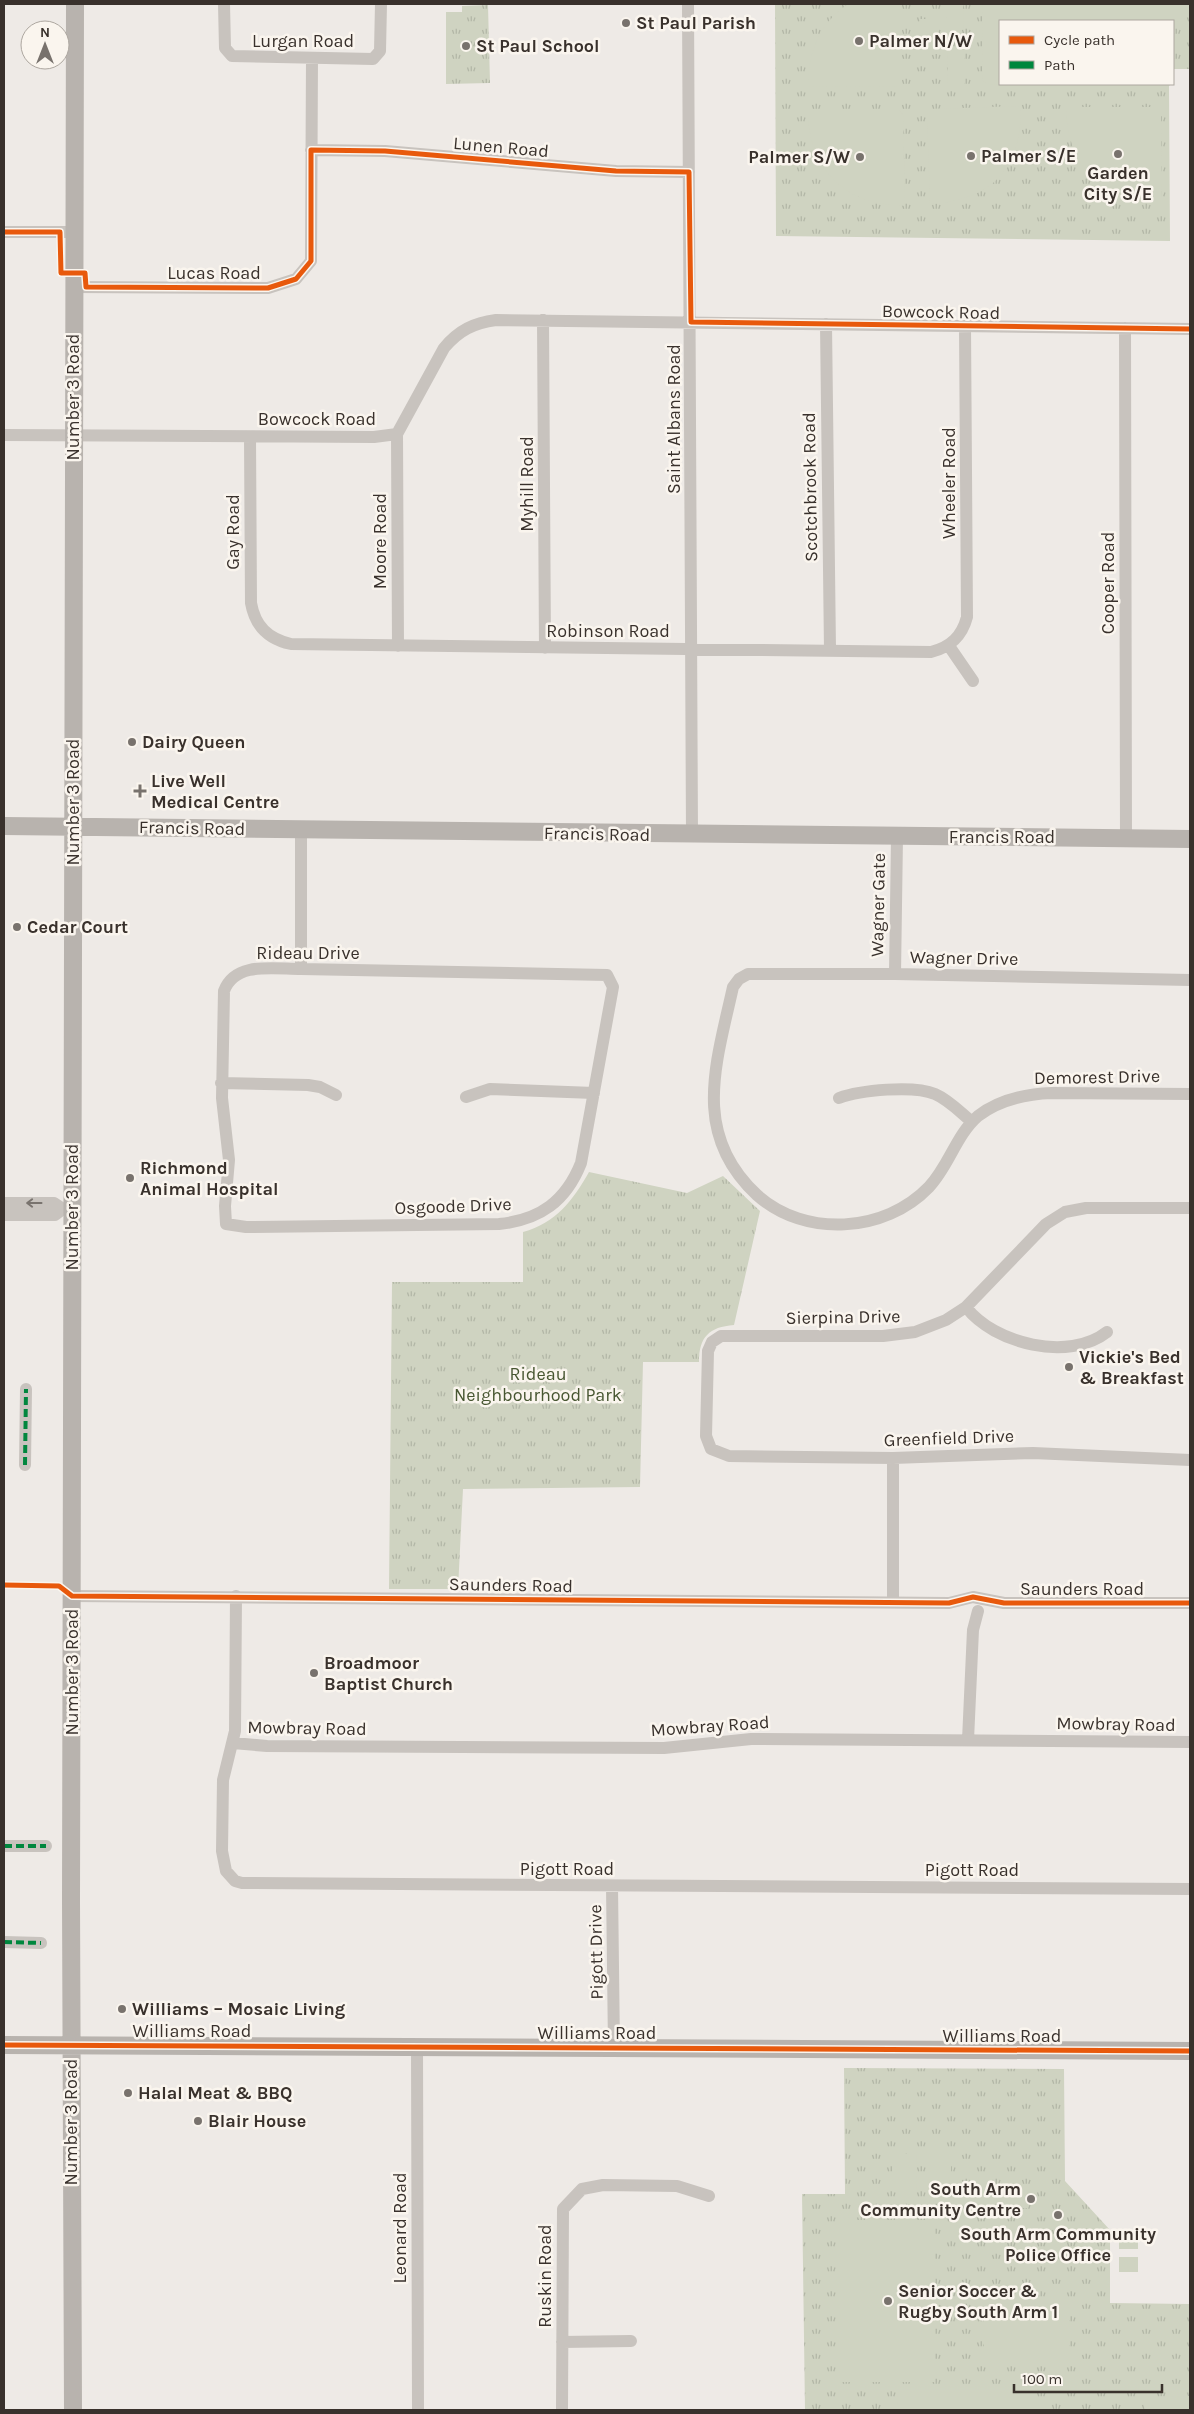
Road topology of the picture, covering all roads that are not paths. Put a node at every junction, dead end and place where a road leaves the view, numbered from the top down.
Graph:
1 (75, 4) edge
2 (224, 4) edge
3 (381, 4) edge
4 (688, 4) edge
5 (312, 58) junction
6 (311, 150) junction
7 (689, 172) junction
8 (4, 232) edge
9 (74, 232) junction
10 (74, 287) junction
11 (543, 320) junction
12 (690, 322) junction
13 (826, 324) junction
14 (965, 326) junction
15 (1125, 328) junction
16 (1190, 329) edge
17 (74, 434) junction
18 (396, 434) junction
19 (4, 435) edge
20 (250, 437) junction
21 (259, 626) joint
22 (953, 642) junction
23 (398, 646) junction
24 (545, 648) junction
25 (692, 649) junction
26 (830, 650) junction
27 (973, 681) dead end
28 (4, 826) edge
29 (73, 826) junction
30 (302, 830) junction
31 (692, 835) junction
32 (897, 837) junction
33 (1126, 838) junction
34 (1190, 839) edge
35 (301, 969) junction
36 (895, 974) junction
37 (607, 975) joint
38 (739, 978) joint
39 (1190, 980) edge
40 (221, 1083) junction
41 (594, 1093) junction
42 (1190, 1094) edge
43 (336, 1095) dead end
44 (466, 1097) dead end
45 (839, 1098) dead end
46 (972, 1122) junction
47 (4, 1203) edge
48 (1190, 1208) edge
49 (67, 1209) junction
50 (4, 1215) edge
51 (226, 1224) joint
52 (966, 1306) junction
53 (1107, 1332) dead end
54 (26, 1389) dead end
55 (711, 1449) joint
56 (892, 1458) junction
57 (1190, 1460) edge
58 (25, 1465) dead end
59 (72, 1596) junction
60 (236, 1596) junction
61 (893, 1602) junction
62 (1190, 1602) edge
63 (972, 1606) junction
64 (968, 1740) junction
65 (1190, 1742) edge
66 (233, 1743) junction
67 (4, 1846) edge
68 (46, 1846) dead end
69 (612, 1886) junction
70 (1190, 1889) edge
71 (4, 1942) edge
72 (41, 1942) dead end
73 (4, 2045) edge
74 (70, 2045) junction
75 (417, 2046) junction
76 (614, 2047) junction
77 (1190, 2051) edge
78 (709, 2196) dead end
79 (631, 2341) dead end
80 (562, 2342) junction
81 (73, 2410) edge
82 (418, 2410) edge
83 (562, 2410) edge

1 - 9 main road, Number 3 Road
2 - 5 street, Lurgan Road
3 - 5 street, Lurgan Road
4 - 7 street, Saint Albans Road
5 - 6 street, Lucas Road
6 - 7 street, Lunen Road
6 - 10 street, Lucas Road
7 - 12 street, Saint Albans Road
8 - 9 street
9 - 10 main road, Number 3 Road
10 - 17 main road, Number 3 Road
11 - 12 street, Bowcock Road
11 - 18 street, Bowcock Road
11 - 24 street, Myhill Road
12 - 13 street, Bowcock Road
12 - 25 street, Saint Albans Road
13 - 14 street, Bowcock Road
13 - 26 street, Scotchbrook Road
14 - 15 street, Bowcock Road
14 - 22 street, Wheeler Road
15 - 16 street, Bowcock Road
15 - 33 street, Cooper Road
17 - 19 street, Bowcock Road
17 - 20 street, Bowcock Road
17 - 29 main road, Number 3 Road
18 - 20 street, Bowcock Road
18 - 23 street, Moore Road
20 - 21 street, Gay Road
21 - 23 street, Robinson Road
22 - 26 street, Robinson Road
22 - 27 street
23 - 24 street, Robinson Road
24 - 25 street, Robinson Road
25 - 26 street, Robinson Road
25 - 31 street, Saint Albans Road
28 - 29 main road, Francis Road
29 - 30 main road, Francis Road
29 - 49 main road, Number 3 Road
30 - 31 main road, Francis Road
30 - 35 street
31 - 32 main road, Francis Road
32 - 33 main road, Francis Road
32 - 36 street, Wagner Gate
33 - 34 main road, Francis Road
35 - 37 street, Rideau Drive
35 - 40 street, Rideau Drive
36 - 38 street, Wagner Drive
36 - 39 street, Wagner Drive
37 - 41 street, Osgoode Drive
38 - 46 street, Demorest Drive
40 - 43 street
40 - 51 street, Rideau Drive
41 - 44 street
41 - 51 street, Osgoode Drive
42 - 46 street, Demorest Drive
45 - 46 street
49 -> 47 street
48 - 52 street, Sierpina Drive
49 - 50 street
49 - 59 main road, Number 3 Road
52 - 53 street
52 - 55 street, Sierpina Drive
54 - 58 street
55 - 56 street, Greenfield Drive
56 - 57 street, Greenfield Drive
56 - 61 street
59 - 60 street, Saunders Road
59 - 74 main road, Number 3 Road
60 - 61 street, Saunders Road
60 - 66 street, Pigott Road
61 - 63 street, Saunders Road
62 - 63 street, Saunders Road
63 - 64 street
64 - 65 street, Mowbray Road
64 - 66 street, Mowbray Road
66 - 69 street, Pigott Road
67 - 68 street
69 - 70 street, Pigott Road
69 - 76 street, Pigott Drive
71 - 72 street
73 - 74 main road, Williams Road
74 - 75 main road, Williams Road
74 - 81 main road, Number 3 Road
75 - 76 main road, Williams Road
75 - 82 street, Leonard Road
76 - 77 main road, Williams Road
78 - 80 street, Ruskin Road
79 - 80 street
80 - 83 street, Ruskin Road

